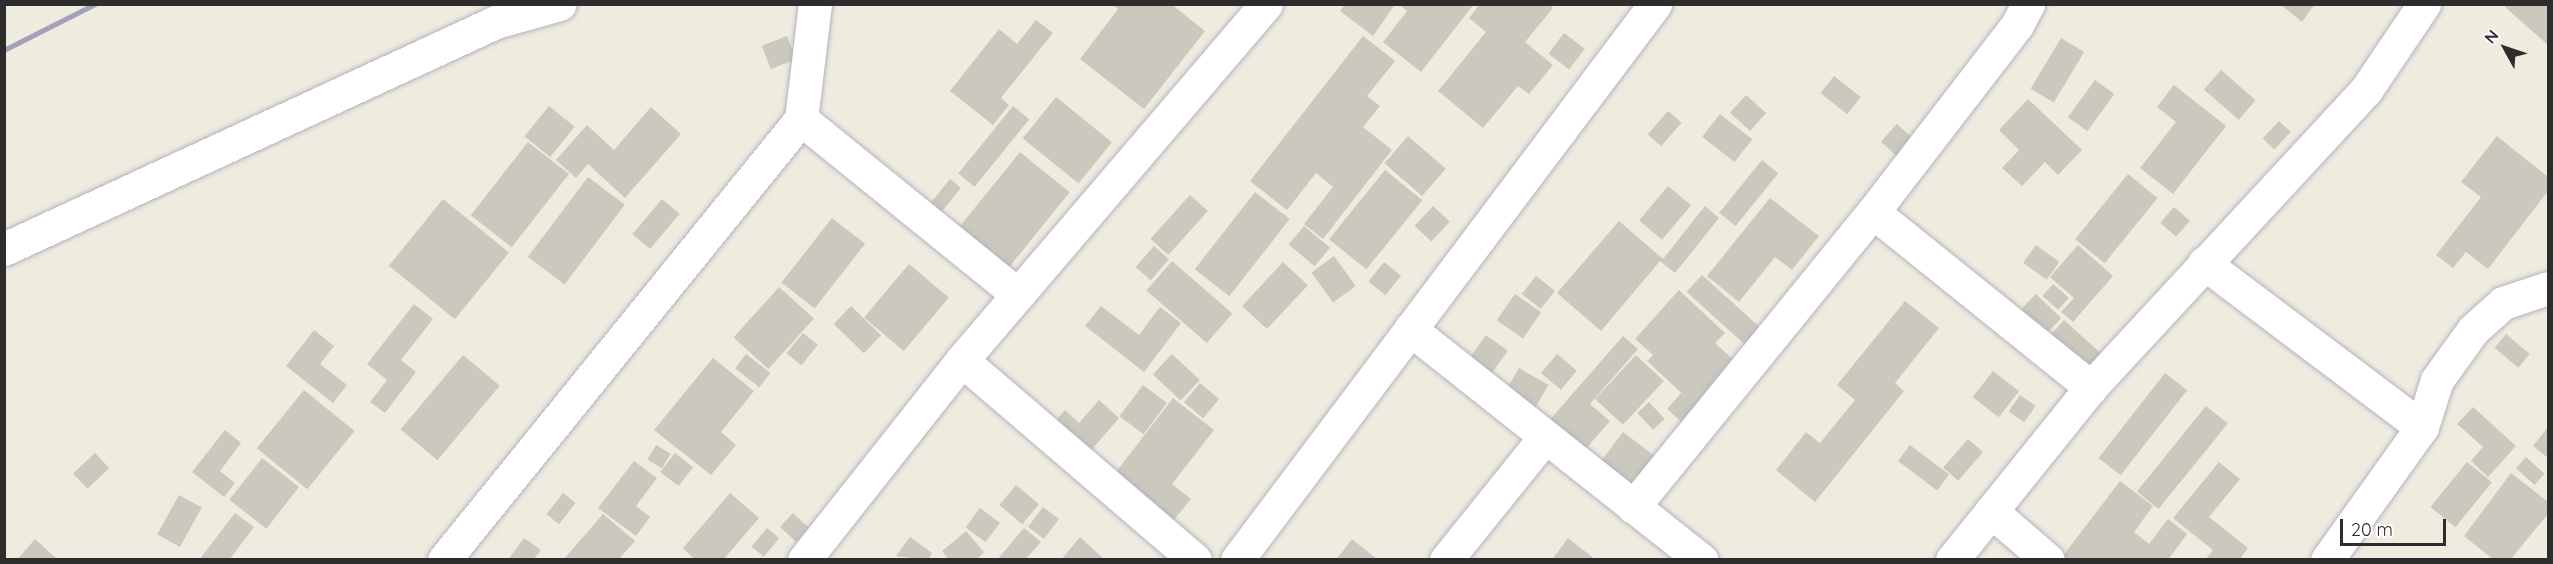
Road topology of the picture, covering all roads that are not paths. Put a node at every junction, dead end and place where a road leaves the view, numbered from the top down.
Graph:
1 (560, 4) edge
2 (815, 4) edge
3 (1266, 4) edge
4 (1655, 4) edge
5 (2028, 4) edge
6 (2424, 4) edge
7 (801, 119) junction
8 (1873, 212) junction
9 (4, 249) edge
10 (2204, 263) junction
11 (2548, 288) edge
12 (1018, 295) junction
13 (1410, 329) junction
14 (962, 360) junction
15 (2091, 387) junction
16 (2422, 427) junction
17 (1545, 436) junction
18 (1633, 507) junction
19 (1991, 511) junction
20 (460, 554) edge
21 (804, 560) edge
22 (1196, 560) edge
23 (1237, 560) edge
24 (1446, 560) edge
25 (1701, 560) edge
26 (1952, 560) edge
27 (2048, 560) edge
28 (2327, 560) edge

1 - 9 street
2 - 7 street
3 - 12 street
4 - 13 street
5 - 8 street
6 - 10 street
7 - 12 street
7 - 20 street
8 - 15 street
8 - 18 street
10 - 15 street
10 - 16 street
11 - 16 street
12 - 14 street
13 - 17 street
13 - 23 street
14 - 21 street
14 - 22 street
15 - 19 street
16 - 28 street
17 - 18 street
17 - 24 street
18 - 25 street
19 - 26 street
19 - 27 street

